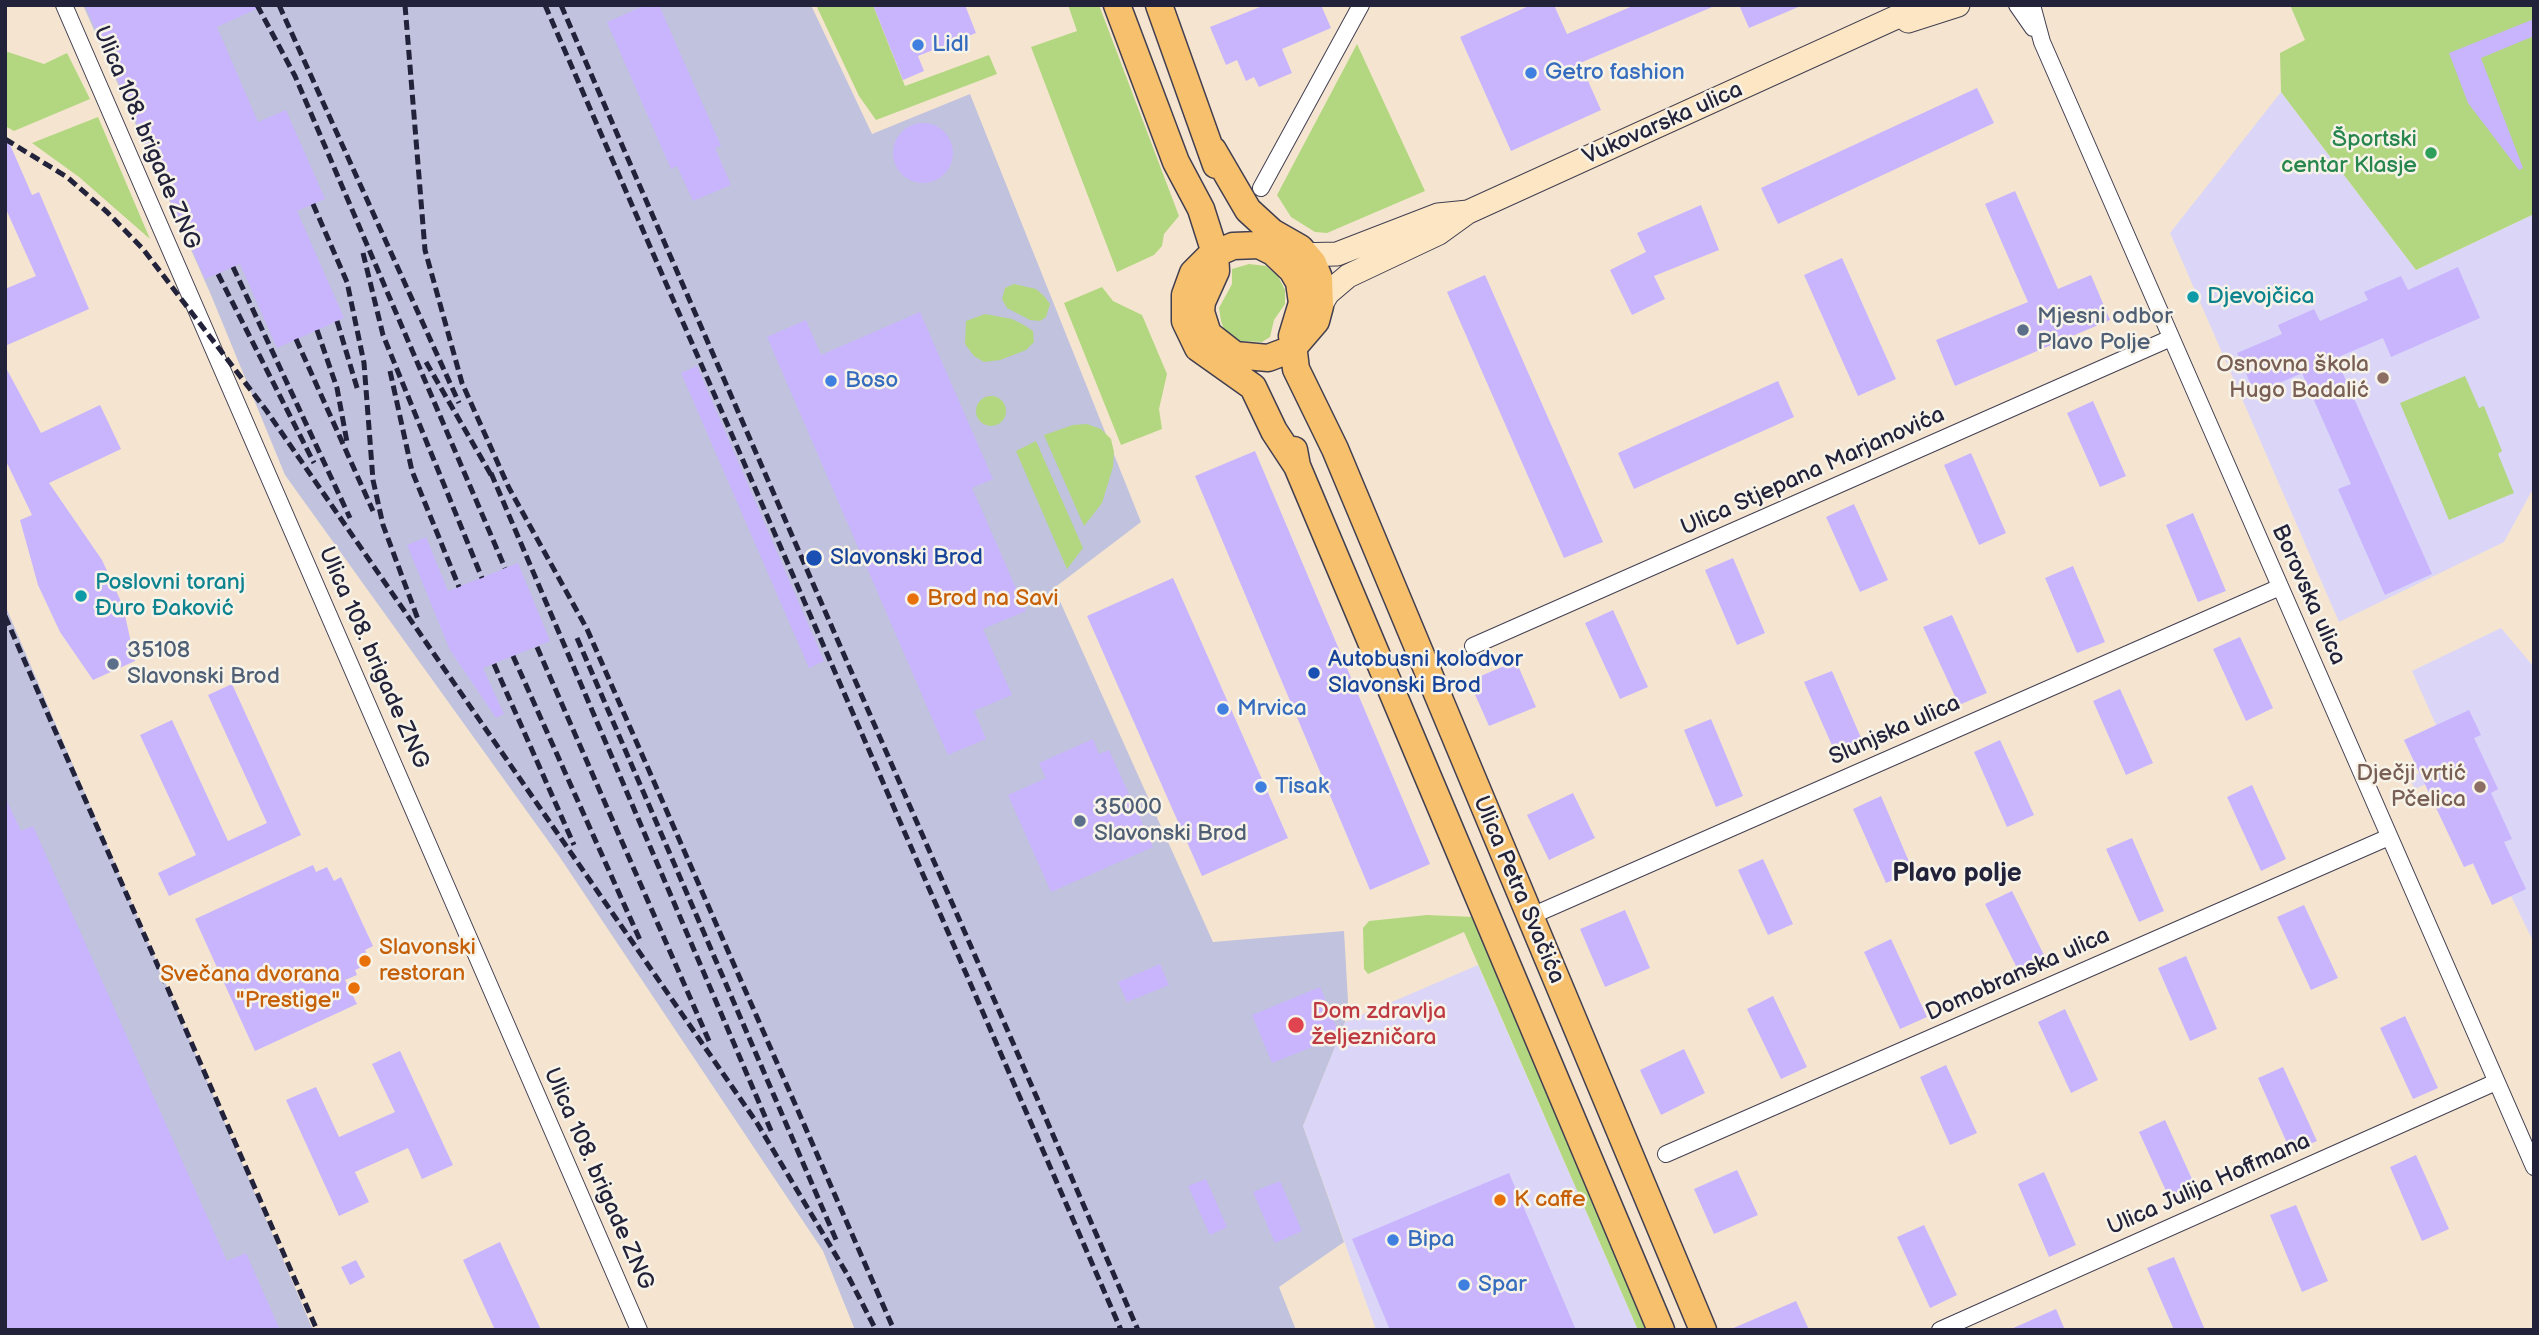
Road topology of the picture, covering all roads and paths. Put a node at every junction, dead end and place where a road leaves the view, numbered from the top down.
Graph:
1 (64, 5) edge
2 (1117, 5) edge
3 (1159, 5) edge
4 (1361, 5) edge
5 (1923, 5) edge
6 (1958, 5) edge
7 (2017, 5) edge
8 (2032, 5) edge
9 (1858, 36) junction
10 (2042, 42) junction
11 (1213, 150) junction
12 (1261, 188) dead end
13 (1468, 212) junction
14 (1266, 248) junction
15 (1308, 257) junction
16 (1208, 259) junction
17 (1320, 306) junction
18 (2171, 338) junction
19 (1298, 343) junction
20 (1244, 358) junction
21 (1297, 466) junction
22 (2280, 587) junction
23 (1473, 646) dead end
24 (2389, 837) junction
25 (1529, 917) junction
26 (2496, 1082) junction
27 (1666, 1154) dead end
28 (2534, 1167) edge
29 (639, 1330) edge
30 (1661, 1330) edge
31 (1703, 1330) edge
32 (1940, 1330) edge

1 - 29 street, Ulica 108. brigade ZNG
2 - 16 main road
3 - 11 main road
4 - 12 street
5 - 9 main road, Vukovarska ulica
6 - 9 main road, Vukovarska ulica
7 - 10 street, Borovska ulica
8 - 10 street, Borovska ulica
9 - 13 main road, Vukovarska ulica
10 - 18 street, Borovska ulica
11 - 14 main road
11 - 15 main road
13 - 15 main road, Vukovarska ulica
13 - 17 main road, Vukovarska ulica
14 - 15 main road, Vukovarska ulica
14 - 16 main road
14 - 19 main road
15 - 17 main road
16 - 20 main road
16 - 21 main road
17 - 19 main road
18 - 22 street, Borovska ulica
18 - 23 street, Ulica Stjepana Marjanovića
19 - 20 main road
19 - 25 main road, Ulica Petra Svačića
20 - 21 main road
21 - 30 main road, Ulica Petra Svačića
22 - 24 street, Borovska ulica
22 - 25 street, Slunjska ulica
24 - 26 street, Borovska ulica
24 - 27 street, Domobranska ulica
25 - 31 main road, Ulica Petra Svačića
26 - 28 street, Borovska ulica
26 - 32 street, Ulica Julija Hoffmana

